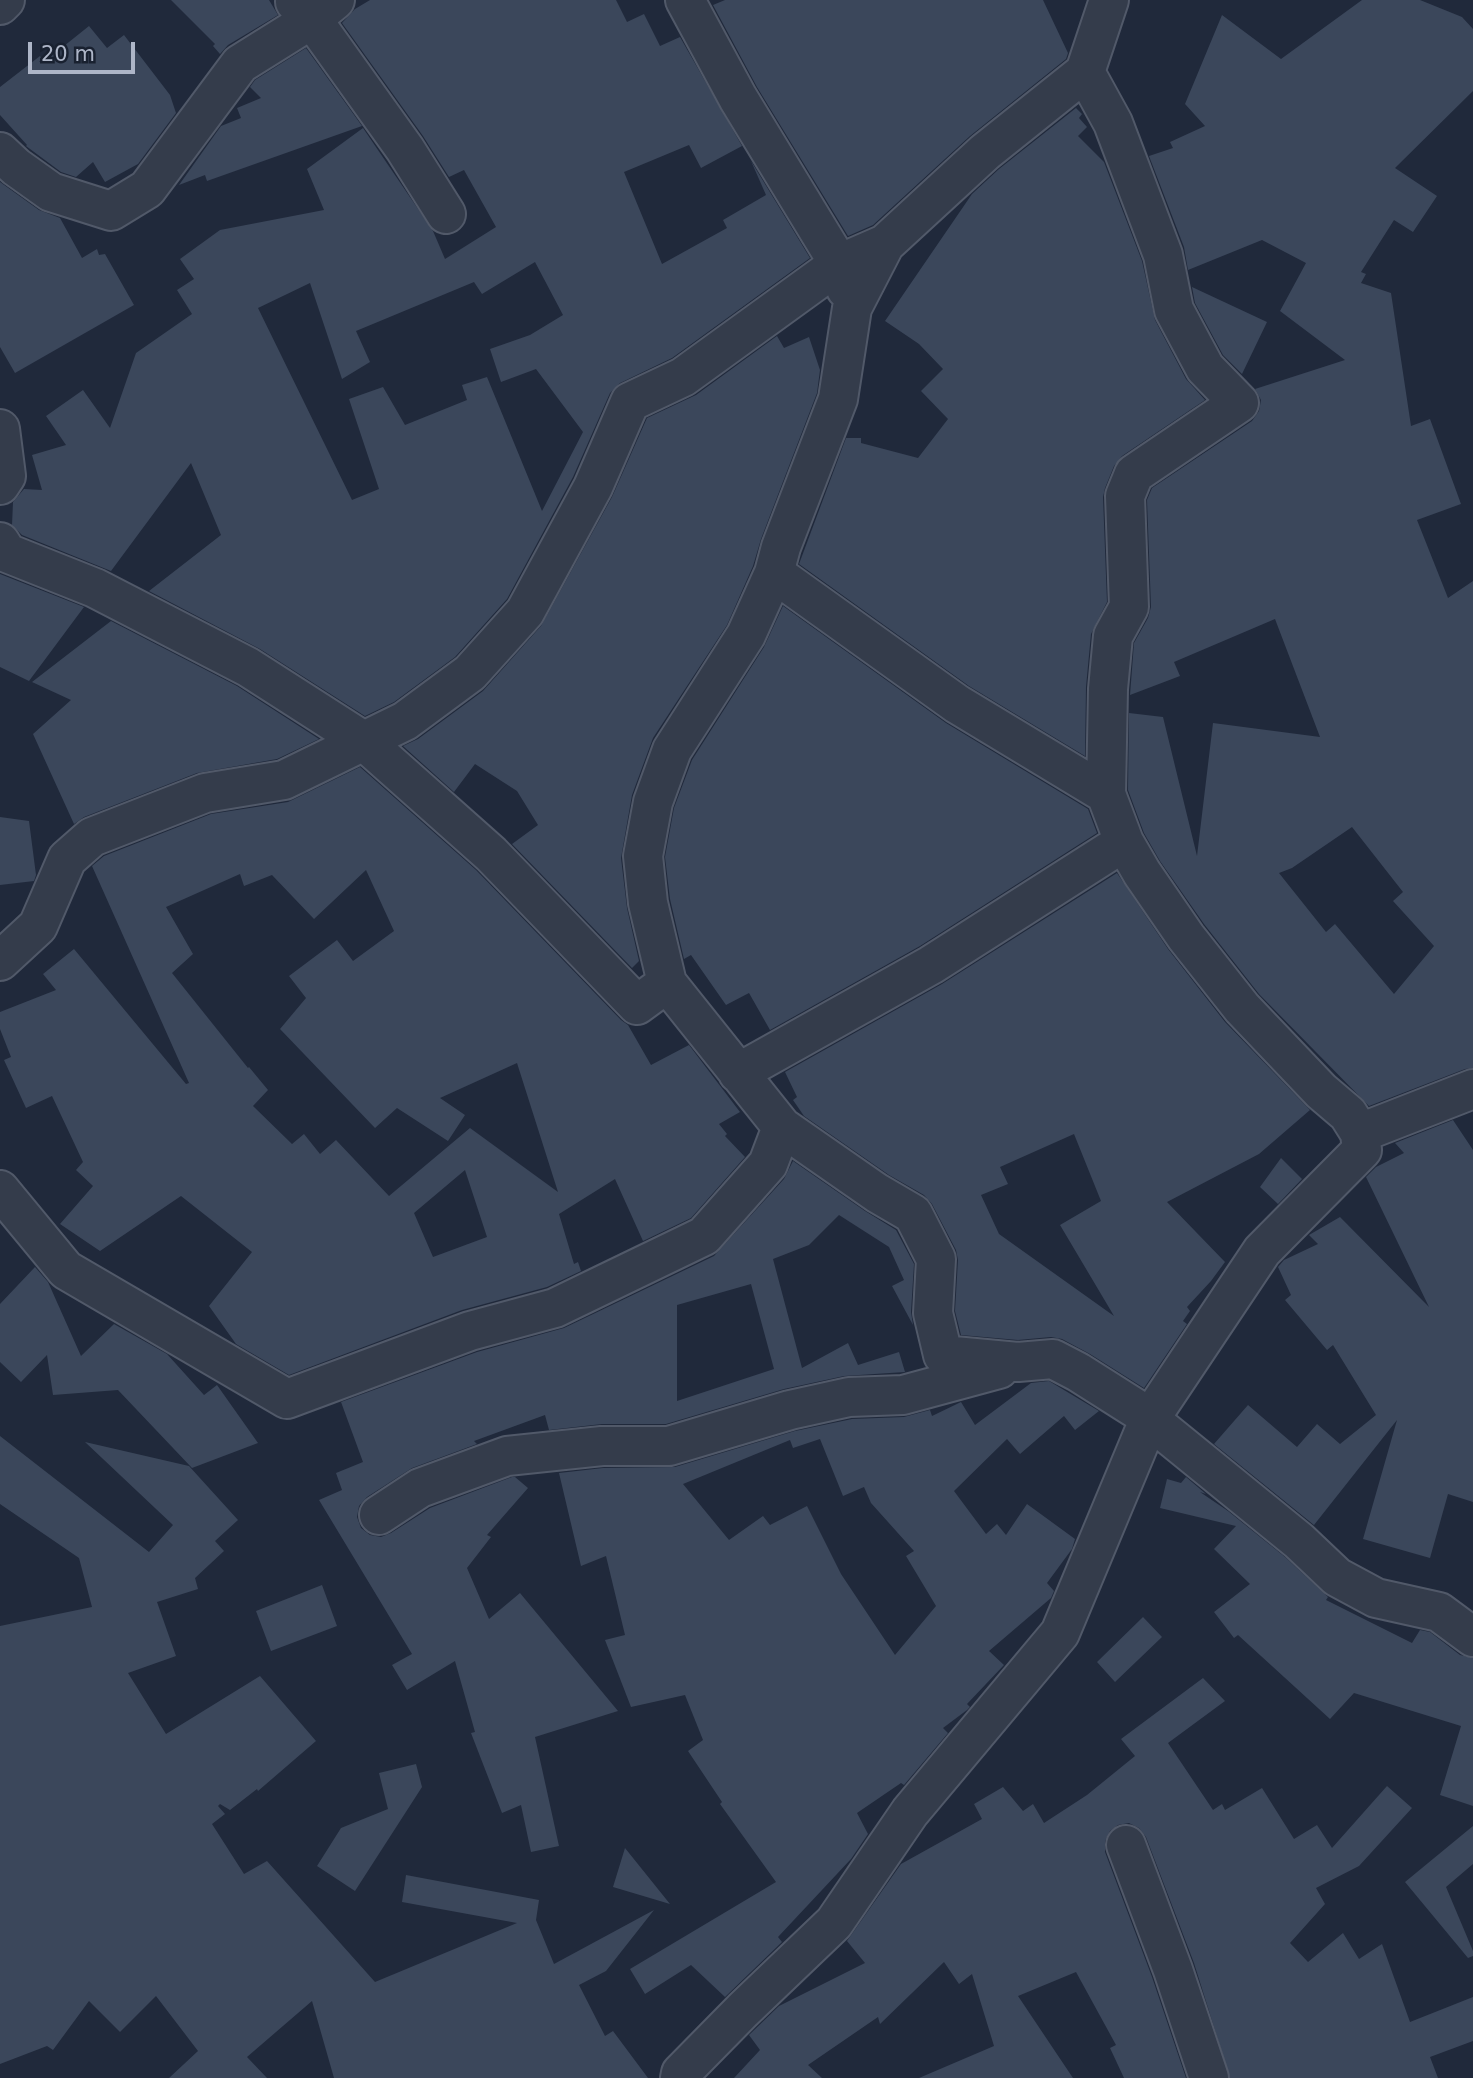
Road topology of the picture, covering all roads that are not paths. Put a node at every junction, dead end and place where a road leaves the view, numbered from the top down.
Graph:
1 (5, 0) edge
2 (685, 0) edge
3 (1109, 0) edge
4 (0, 5) edge
5 (313, 6) edge
6 (1085, 72) junction
7 (0, 152) edge
8 (446, 214) dead end
9 (885, 244) junction
10 (839, 264) junction
11 (852, 307) junction
12 (0, 429) edge
13 (0, 485) edge
14 (0, 542) edge
15 (774, 573) junction
16 (365, 742) junction
17 (1106, 794) junction
18 (1124, 842) junction
19 (0, 961) edge
20 (667, 983) junction
21 (738, 1073) junction
22 (1473, 1089) edge
23 (782, 1126) junction
24 (1360, 1133) junction
25 (0, 1190) edge
26 (1018, 1362) junction
27 (1149, 1420) junction
28 (379, 1515) dead end
29 (1473, 1637) edge
30 (1126, 1845) dead end
31 (680, 2078) edge
32 (1209, 2078) edge

1 - 4 street
2 - 10 street
3 - 6 street
5 - 7 street
5 - 8 street
6 - 9 street
6 - 17 street
9 - 10 street
9 - 11 street
10 - 11 street
10 - 16 street
11 - 15 street
12 - 13 street
14 - 16 street
15 - 17 street
15 - 20 street
16 - 19 street
16 - 20 street
17 - 18 street
18 - 21 street
18 - 24 street
20 - 21 street
21 - 23 street
22 - 24 street
23 - 25 street
23 - 26 street
24 - 27 street
26 - 27 street
26 - 28 street
27 - 29 street
27 - 31 street
30 - 32 street

